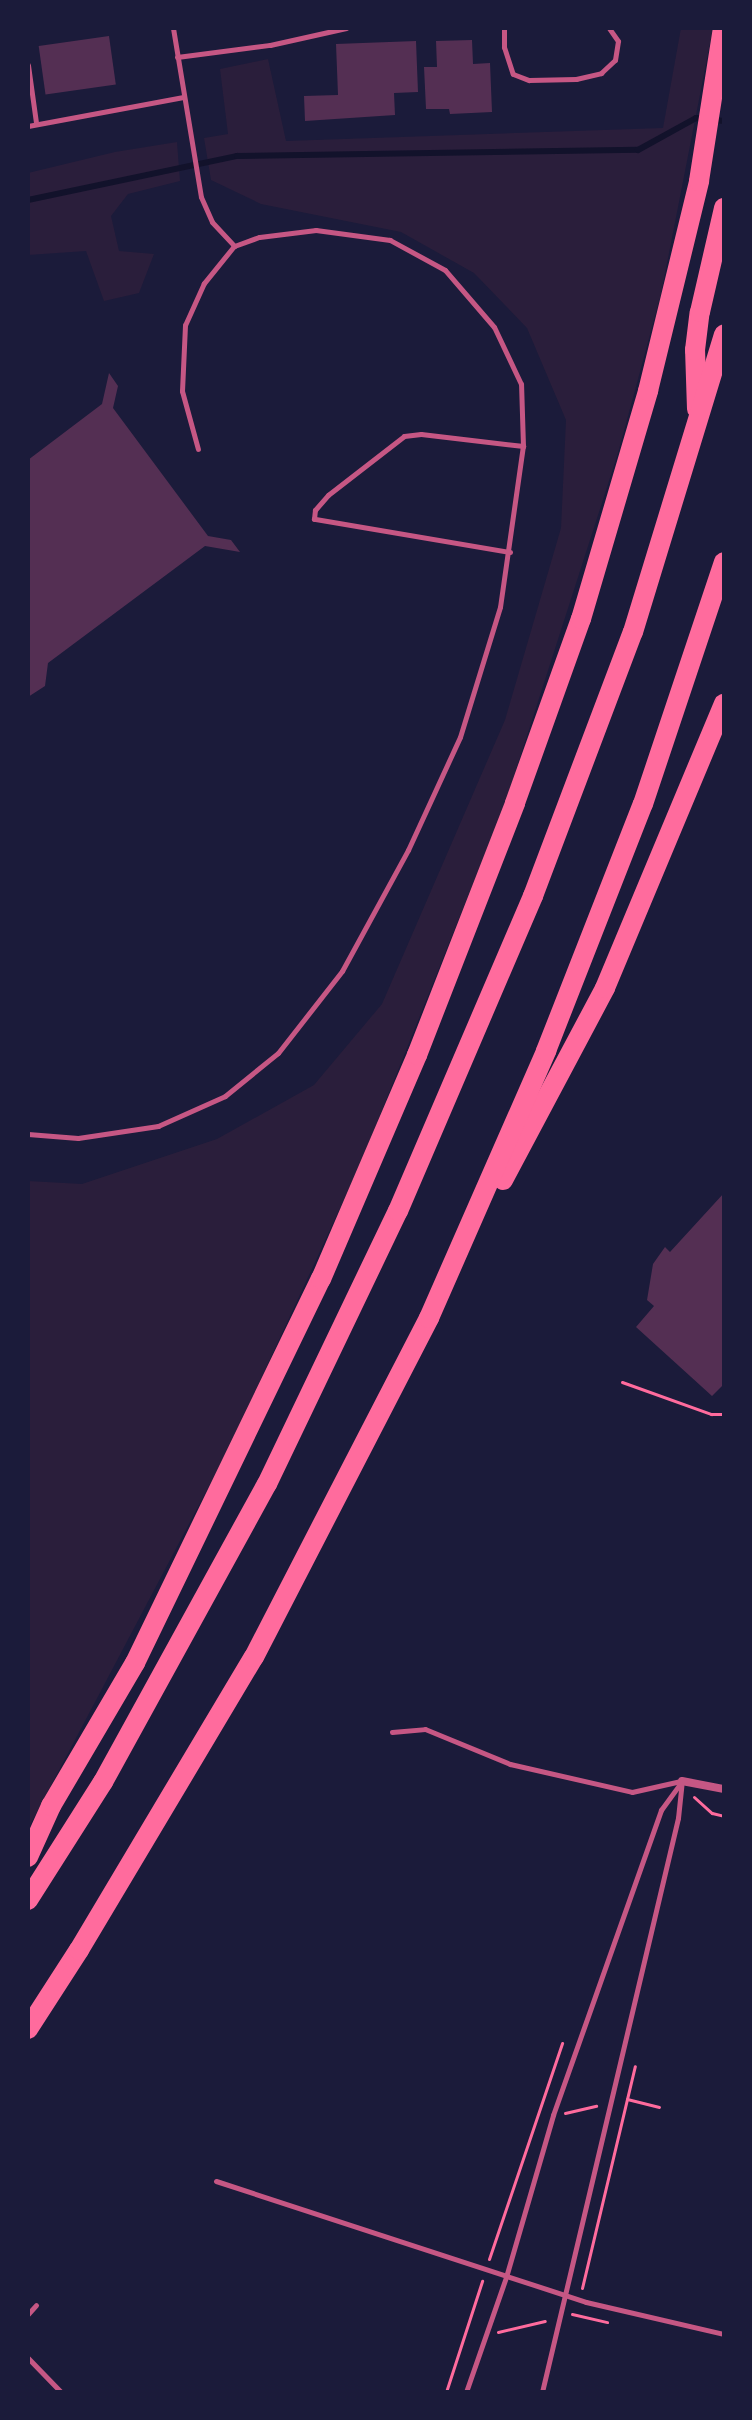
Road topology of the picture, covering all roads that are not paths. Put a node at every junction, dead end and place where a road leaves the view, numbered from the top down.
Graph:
1 (173, 28) edge
2 (346, 28) edge
3 (504, 28) edge
4 (609, 28) edge
5 (723, 28) edge
6 (177, 57) junction
7 (28, 65) edge
8 (183, 97) junction
9 (36, 123) junction
10 (28, 126) edge
11 (724, 208) edge
12 (234, 246) junction
13 (724, 335) edge
14 (698, 425) junction
15 (523, 446) junction
16 (198, 449) dead end
17 (510, 552) junction
18 (724, 562) edge
19 (724, 704) edge
20 (28, 1134) edge
21 (429, 1318) junction
22 (392, 1732) dead end
23 (682, 1781) junction
24 (724, 1789) edge
25 (28, 1857) edge
26 (28, 1900) edge
27 (28, 2029) edge
28 (216, 2181) dead end
29 (506, 2277) junction
30 (567, 2296) junction
31 (36, 2305) dead end
32 (28, 2314) edge
33 (724, 2334) edge
34 (28, 2358) edge
35 (61, 2392) edge
36 (466, 2392) edge
37 (542, 2392) edge

1 - 6 lane
2 - 6 lane
3 - 4 lane
5 - 25 highway
6 - 8 lane
7 - 9 lane
8 - 9 lane
8 - 12 lane
9 - 10 lane
11 - 14 highway
12 - 15 lane
12 - 16 lane
13 - 14 highway
14 - 26 highway
15 - 17 lane
15 - 17 lane
17 - 20 lane
18 - 21 highway
19 - 21 highway
21 - 27 highway
22 - 23 lane
23 - 24 street
23 - 29 lane
23 - 30 lane
28 - 29 lane
29 - 30 lane
29 - 36 lane
30 - 33 lane
30 - 37 lane
31 - 32 lane
34 - 35 lane

